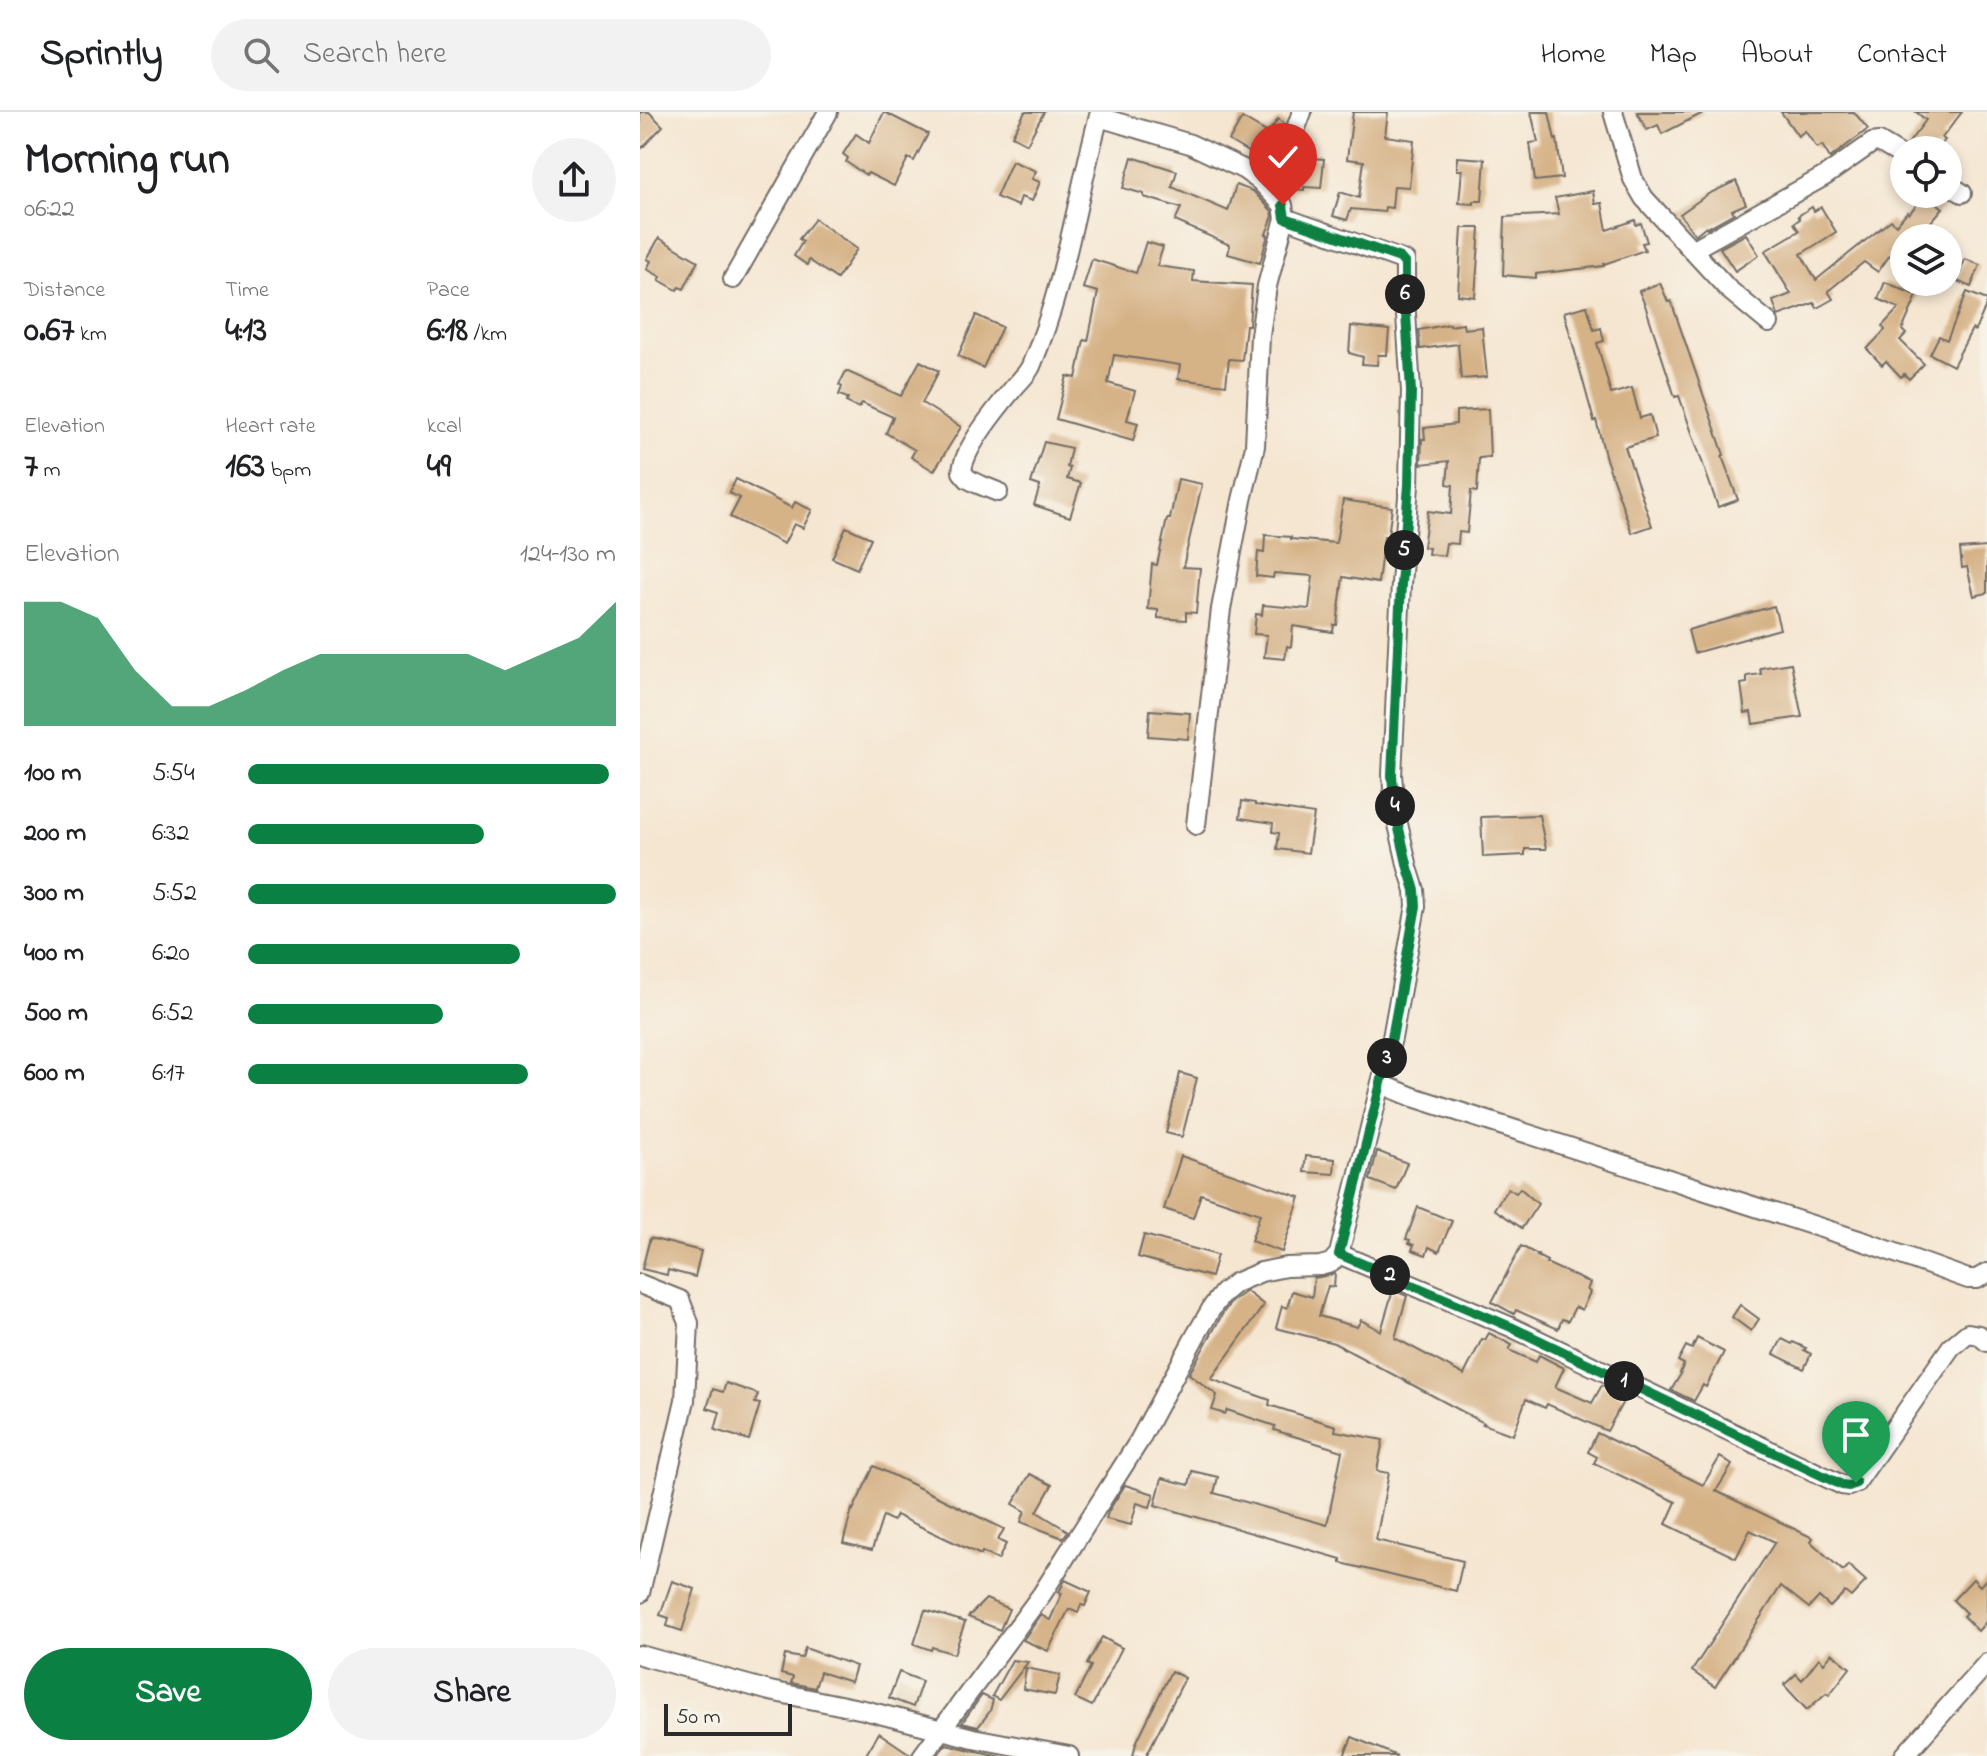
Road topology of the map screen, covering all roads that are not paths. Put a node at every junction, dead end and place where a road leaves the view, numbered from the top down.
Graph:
1 (828, 112) edge
2 (1302, 112) edge
3 (1613, 112) edge
4 (1099, 114) edge
5 (1890, 149) edge
6 (1272, 192) junction
7 (1285, 218) junction
8 (1692, 250) junction
9 (733, 279) dead end
10 (1769, 323) dead end
11 (998, 492) dead end
12 (1196, 825) dead end
13 (1381, 1084) junction
14 (1339, 1254) junction
15 (1987, 1273) edge
16 (640, 1284) edge
17 (1987, 1342) edge
18 (640, 1593) edge
19 (640, 1655) edge
20 (1987, 1663) edge
21 (942, 1729) junction
22 (922, 1756) edge
23 (1069, 1756) edge
24 (1904, 1756) edge

1 - 9 street
2 - 6 street
3 - 8 street
4 - 6 street
4 - 11 street
5 - 8 street
6 - 7 street
7 - 12 street
7 - 13 street
8 - 10 street
13 - 14 street
13 - 15 street
14 - 17 street
14 - 21 street
16 - 18 street
19 - 21 street
20 - 24 street
21 - 22 street
21 - 23 street

